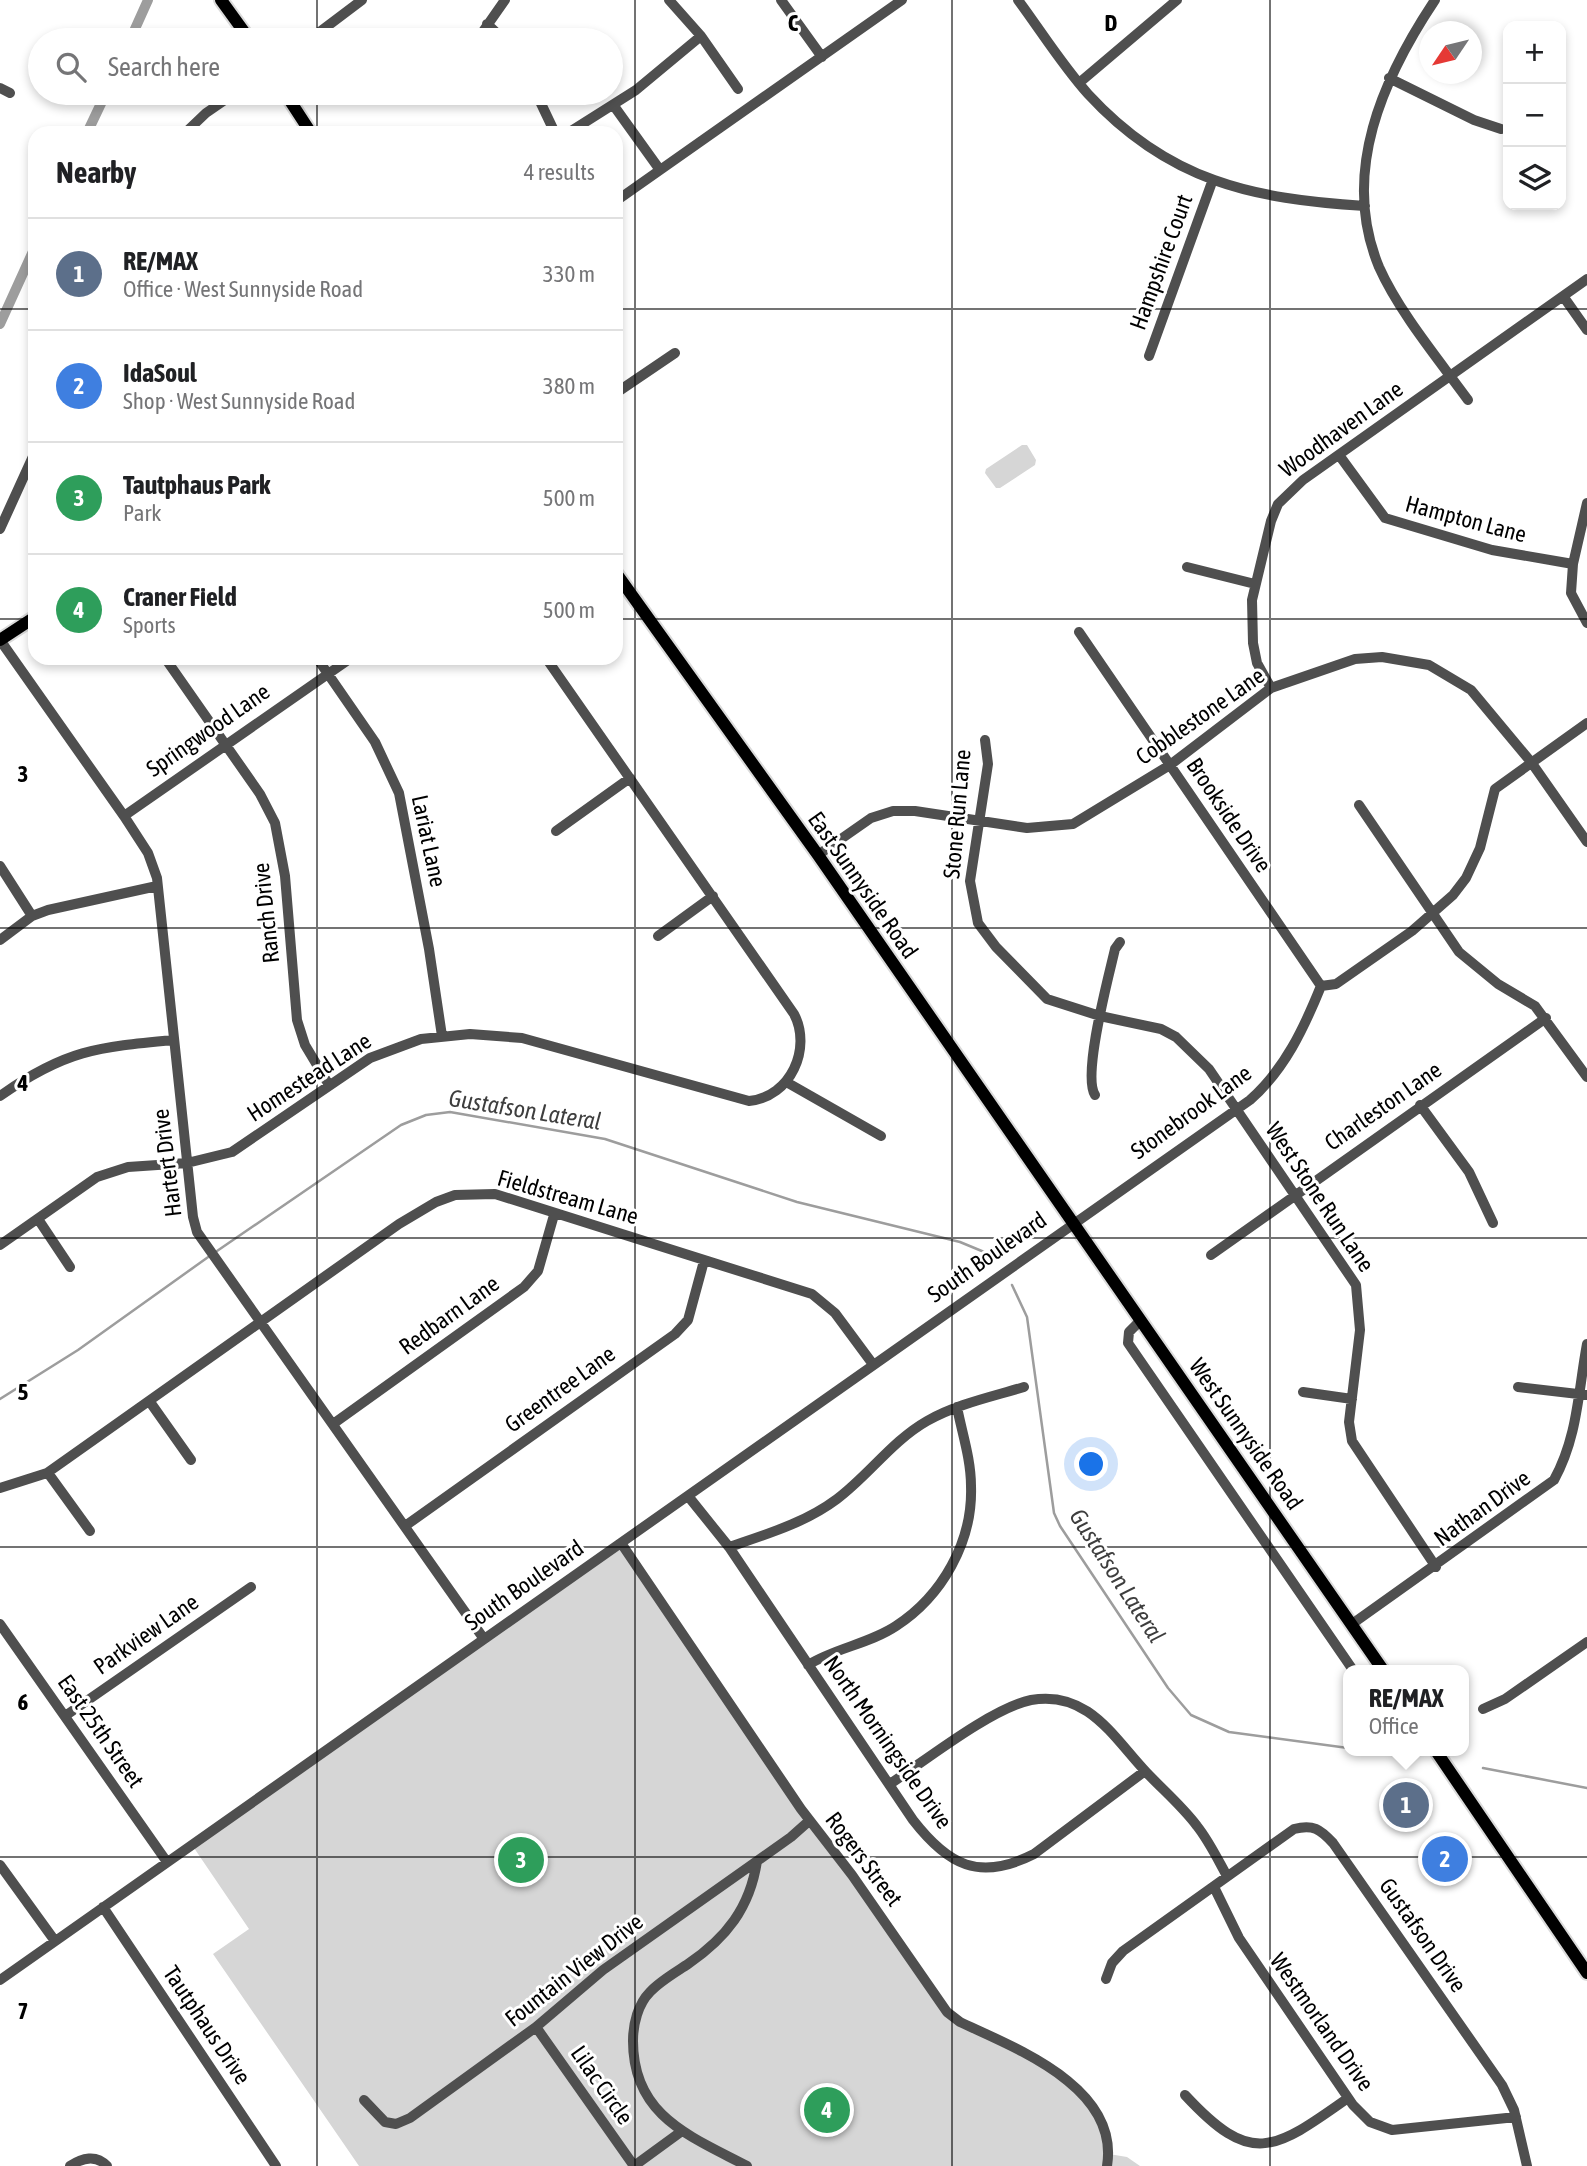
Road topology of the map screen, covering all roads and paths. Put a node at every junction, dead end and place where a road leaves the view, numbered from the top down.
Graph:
1 (222, 0) edge
2 (362, 0) edge
3 (505, 0) edge
4 (669, 0) edge
5 (781, 0) edge
6 (902, 0) edge
7 (1018, 0) edge
8 (1177, 0) edge
9 (1435, 0) edge
10 (487, 24) junction
11 (242, 28) edge
12 (325, 28) edge
13 (484, 28) edge
14 (491, 28) edge
15 (701, 36) junction
16 (822, 57) junction
17 (1389, 78) junction
18 (1079, 83) junction
19 (738, 89) dead end
20 (623, 99) edge
21 (218, 105) edge
22 (293, 105) edge
23 (542, 105) edge
24 (614, 106) joint
25 (192, 126) edge
26 (306, 126) edge
27 (552, 126) edge
28 (580, 126) edge
29 (1501, 129) dead end
30 (660, 170) junction
31 (1212, 182) junction
32 (623, 196) edge
33 (1365, 206) junction
34 (1587, 279) edge
35 (1563, 296) junction
36 (1587, 330) edge
37 (675, 354) dead end
38 (1149, 356) dead end
39 (1450, 376) junction
40 (623, 388) edge
41 (1468, 400) dead end
42 (1339, 455) junction
43 (28, 467) edge
44 (1587, 503) edge
45 (0, 529) edge
46 (1573, 564) junction
47 (1187, 567) dead end
48 (623, 583) edge
49 (1255, 584) junction
50 (28, 622) edge
51 (1587, 623) edge
52 (1079, 632) dead end
53 (0, 640) edge
54 (170, 665) edge
55 (322, 665) edge
56 (339, 665) edge
57 (551, 665) edge
58 (327, 672) junction
59 (1271, 688) junction
60 (1587, 723) edge
61 (985, 740) dead end
62 (225, 744) junction
63 (1531, 762) junction
64 (1170, 765) junction
65 (630, 778) junction
66 (1359, 805) dead end
67 (124, 816) junction
68 (979, 820) junction
69 (556, 831) dead end
70 (1587, 842) edge
71 (818, 855) junction
72 (0, 866) edge
73 (157, 886) junction
74 (713, 896) junction
75 (1433, 914) junction
76 (32, 916) junction
77 (658, 936) dead end
78 (0, 940) edge
79 (1120, 942) dead end
80 (1321, 986) junction
81 (1100, 1016) junction
82 (1546, 1018) junction
83 (442, 1036) junction
84 (174, 1040) junction
85 (1587, 1077) edge
86 (329, 1085) junction
87 (785, 1085) junction
88 (1220, 1085) joint
89 (1095, 1095) dead end
90 (0, 1096) edge
91 (1420, 1105) junction
92 (1236, 1110) junction
93 (881, 1136) dead end
94 (187, 1163) junction
95 (1294, 1194) junction
96 (554, 1214) junction
97 (38, 1219) junction
98 (1493, 1223) dead end
99 (1072, 1224) junction
100 (0, 1245) edge
101 (1211, 1255) dead end
102 (704, 1261) junction
103 (70, 1267) dead end
104 (1141, 1320) junction
105 (261, 1324) junction
106 (1587, 1344) edge
107 (872, 1363) junction
108 (1024, 1387) dead end
109 (1518, 1387) dead end
110 (1303, 1392) dead end
111 (1584, 1394) edge
112 (1352, 1399) junction
113 (149, 1402) junction
114 (957, 1407) junction
115 (333, 1424) junction
116 (191, 1460) dead end
117 (48, 1473) junction
118 (0, 1488) edge
119 (688, 1496) junction
120 (405, 1526) junction
121 (90, 1531) dead end
122 (621, 1543) junction
123 (729, 1547) junction
124 (1436, 1567) junction
125 (251, 1587) dead end
126 (1352, 1624) junction
127 (1, 1626) edge
128 (484, 1639) junction
129 (1587, 1642) edge
130 (808, 1665) junction
131 (1350, 1665) edge
132 (1380, 1665) edge
133 (1483, 1709) dead end
134 (65, 1716) junction
135 (1439, 1756) edge
136 (1145, 1771) junction
137 (890, 1784) junction
138 (808, 1821) junction
139 (757, 1861) junction
140 (167, 1862) junction
141 (0, 1865) edge
142 (1227, 1876) junction
143 (1214, 1887) junction
144 (103, 1907) junction
145 (55, 1941) junction
146 (1587, 1973) edge
147 (1106, 1979) dead end
148 (0, 1980) edge
149 (537, 2027) junction
150 (1185, 2095) dead end
151 (1348, 2098) junction
152 (364, 2100) dead end
153 (1516, 2118) junction
154 (682, 2131) junction
155 (74, 2164) edge
156 (107, 2166) edge
157 (276, 2166) edge
158 (634, 2166) edge
159 (747, 2166) edge
160 (1107, 2166) edge
161 (1527, 2166) edge

1 - 11 main road
2 - 12 street
3 - 10 street
4 - 15 street
5 - 16 street
6 - 16 street
7 - 18 street
8 - 18 street
9 - 17 street
10 - 13 street
10 - 14 street
15 - 19 street
15 - 20 street
16 - 30 street
17 - 29 street
17 - 33 street
18 - 31 street
21 - 25 street
22 - 26 main road
23 - 27 street
24 - 28 street
24 - 30 street
30 - 32 street
31 - 33 street
31 - 38 street, Hampshire Court
33 - 39 street
34 - 35 street, Woodhaven Lane
35 - 36 street
35 - 39 street, Woodhaven Lane
37 - 40 street
39 - 41 street
39 - 42 street, Woodhaven Lane
42 - 46 street, Hampton Lane
42 - 49 street, Woodhaven Lane
43 - 45 street
44 - 46 street
46 - 51 street
47 - 49 street
48 - 71 main road, East Sunnyside Road
49 - 59 street, Woodhaven Lane
50 - 53 main road
52 - 64 street, Brookside Drive
53 - 67 street, Hartert Drive
54 - 62 street, Ranch Drive
55 - 58 street, Lariat Lane
56 - 58 street, Springwood Lane
57 - 65 street
58 - 62 street, Springwood Lane
58 - 83 street, Lariat Lane
59 - 63 street, Cobblestone Lane
59 - 64 street, Cobblestone Lane
60 - 63 street
61 - 68 street, Stone Run Lane
62 - 67 street, Springwood Lane
62 - 86 street, Ranch Drive
63 - 70 street, Cobblestone Lane
63 - 75 street
64 - 68 street, Cobblestone Lane
64 - 80 street, Brookside Drive
65 - 69 street
65 - 74 street
66 - 75 street
67 - 73 street, Hartert Drive
68 - 71 street, Cobblestone Lane
68 - 81 street, Stone Run Lane
71 - 99 main road, East Sunnyside Road
72 - 76 street
73 - 76 street
73 - 84 street, Hartert Drive
74 - 77 street
74 - 87 street
75 - 80 street
75 - 82 street
76 - 78 street
79 - 81 street
80 - 92 street, Stonebrook Lane
81 - 88 street, Stone Run Lane
81 - 89 street
82 - 85 street
82 - 91 street, Charleston Lane
83 - 86 street, Homestead Lane
83 - 87 street, Homestead Lane
84 - 90 street
84 - 94 street, Hartert Drive
86 - 94 street, Homestead Lane
87 - 93 street
88 - 92 street, West Stone Run Lane
91 - 95 street, Charleston Lane
91 - 98 street
92 - 95 street, West Stone Run Lane
92 - 99 street, Stonebrook Lane
94 - 97 street, Homestead Lane
94 - 105 street, Hartert Drive
95 - 101 street, Charleston Lane
95 - 112 street, West Stone Run Lane
96 - 102 street, Fieldstream Lane
96 - 105 street, Fieldstream Lane
96 - 115 street, Redbarn Lane
97 - 100 street, Homestead Lane
97 - 103 street
99 - 104 main road, West Sunnyside Road
99 - 107 street, South Boulevard
102 - 107 street, Fieldstream Lane
102 - 120 street, Greentree Lane
104 - 126 main road, West Sunnyside Road
104 - 131 street
105 - 113 street, Fieldstream Lane
105 - 115 street, Hartert Drive
106 - 111 street, Nathan Drive
107 - 119 street, South Boulevard
108 - 114 street
109 - 111 street
110 - 112 street
111 - 124 street, Nathan Drive
112 - 124 street, West Stone Run Lane
113 - 116 street
113 - 117 street, Fieldstream Lane
114 - 123 street
114 - 130 street
115 - 120 street, Hartert Drive
117 - 118 street, Fieldstream Lane
117 - 121 street
119 - 122 street, South Boulevard
119 - 123 street, North Morningside Drive
120 - 128 street, Hartert Drive
122 - 128 street, South Boulevard
122 - 138 street, Rogers Street
123 - 130 street, North Morningside Drive
124 - 126 street, Nathan Drive
125 - 134 street, Parkview Lane
126 - 132 main road, West Sunnyside Road
127 - 134 street, East 25th Street
128 - 140 street, South Boulevard
129 - 133 street
130 - 137 street, North Morningside Drive
134 - 140 street, East 25th Street
135 - 146 main road
136 - 137 street
136 - 137 street, North Morningside Drive
136 - 142 street
138 - 139 street, Fountain View Drive
138 - 160 street, Rogers Street
139 - 149 street, Fountain View Drive
139 - 154 street
140 - 144 street, South Boulevard
141 - 145 street
142 - 143 street
142 - 153 street, Gustafson Drive
143 - 147 street
143 - 151 street, Westmorland Drive
144 - 145 street, South Boulevard
144 - 157 street, Tautphaus Drive
145 - 148 street, South Boulevard
149 - 152 street, Fountain View Drive
149 - 158 street, Lilac Circle
150 - 151 street
151 - 153 street, Westmorland Drive
153 - 161 street, Gustafson Drive
154 - 158 street
154 - 159 street
155 - 156 street

